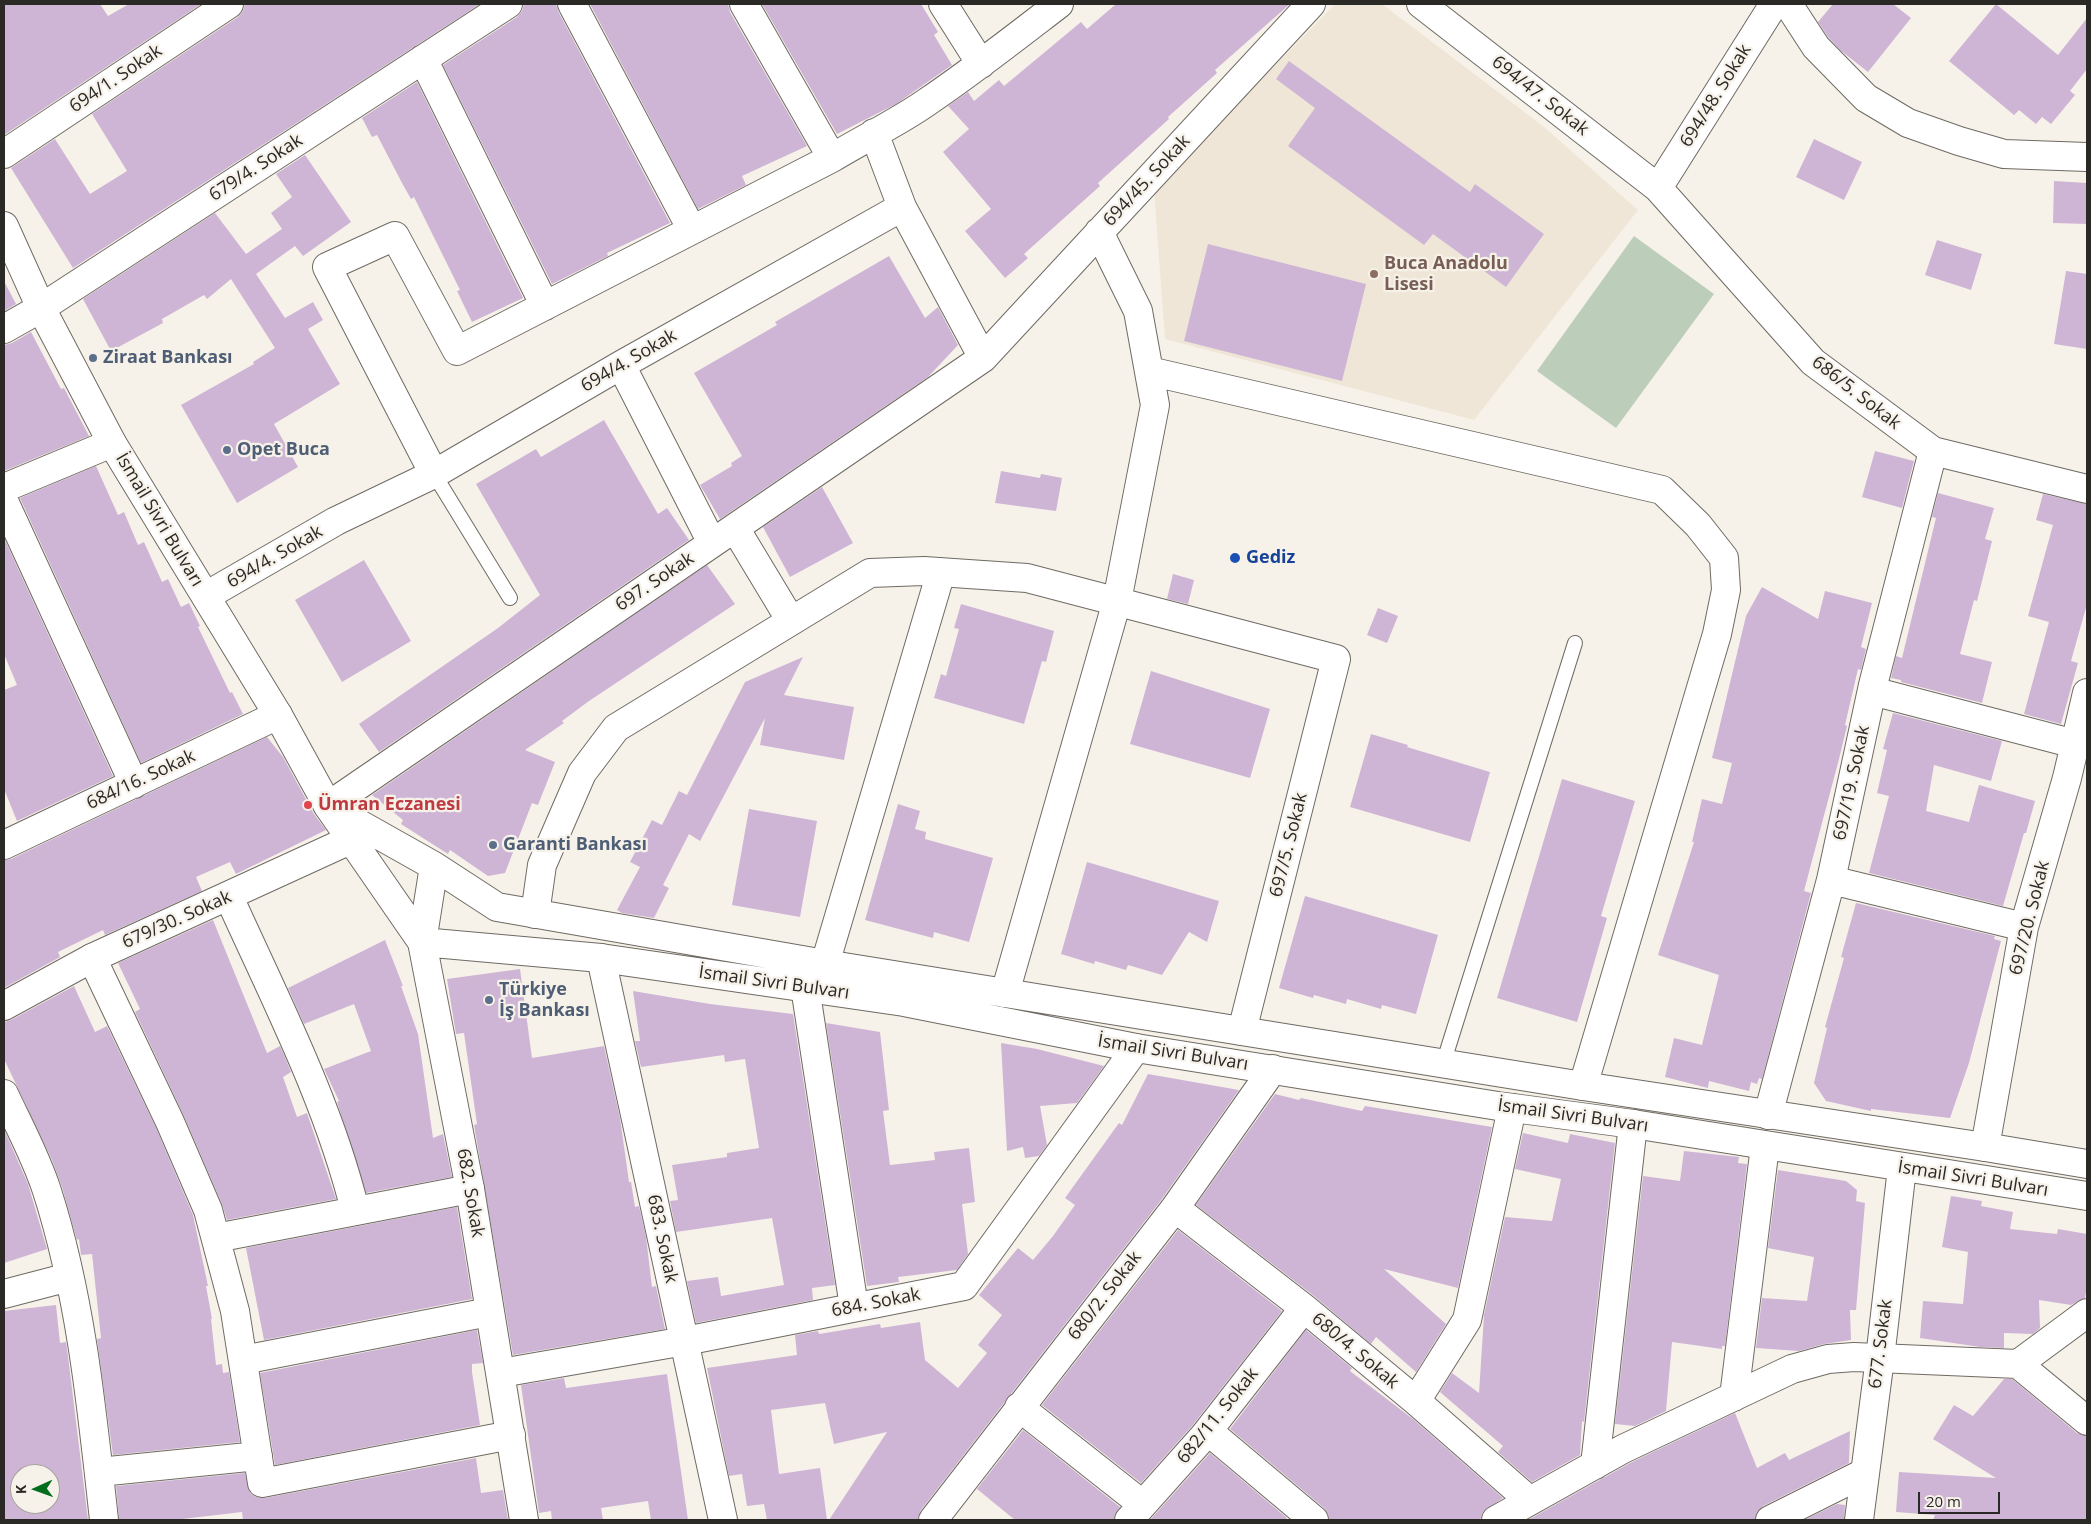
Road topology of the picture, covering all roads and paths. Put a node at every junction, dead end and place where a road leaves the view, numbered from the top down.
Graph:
1 (229, 4) edge
2 (508, 4) edge
3 (572, 4) edge
4 (744, 4) edge
5 (943, 4) edge
6 (1059, 4) edge
7 (1311, 4) edge
8 (1421, 4) edge
9 (1774, 4) edge
10 (1788, 4) edge
11 (424, 59) junction
12 (981, 64) junction
13 (874, 133) junction
14 (4, 154) edge
15 (2087, 156) edge
16 (832, 158) junction
17 (1658, 188) junction
18 (902, 208) junction
19 (4, 226) edge
20 (692, 230) junction
21 (1099, 232) junction
22 (545, 306) junction
23 (41, 308) junction
24 (4, 330) edge
25 (983, 358) junction
26 (621, 365) junction
27 (1149, 371) junction
28 (112, 443) junction
29 (1933, 451) junction
30 (434, 474) junction
31 (4, 488) edge
32 (2087, 489) edge
33 (4, 501) edge
34 (735, 528) junction
35 (712, 544) junction
36 (941, 572) junction
37 (206, 596) junction
38 (510, 598) dead end
39 (1117, 601) junction
40 (791, 621) junction
41 (1574, 643) dead end
42 (1872, 690) junction
43 (2087, 692) edge
44 (278, 715) junction
45 (2078, 760) edge
46 (134, 784) junction
47 (328, 806) junction
48 (6, 838) edge
49 (352, 839) junction
50 (434, 866) junction
51 (1832, 880) junction
52 (229, 897) junction
53 (535, 914) junction
54 (2024, 928) junction
55 (422, 942) junction
56 (92, 958) junction
57 (601, 958) junction
58 (824, 964) junction
59 (805, 987) junction
60 (1005, 993) junction
61 (4, 1006) edge
62 (1242, 1031) junction
63 (1136, 1048) junction
64 (1443, 1064) junction
65 (1274, 1069) junction
66 (1583, 1086) junction
67 (4, 1094) edge
68 (1512, 1108) junction
69 (1768, 1115) junction
70 (1633, 1124) junction
71 (1765, 1146) junction
72 (1985, 1147) junction
73 (2087, 1164) edge
74 (1902, 1168) junction
75 (470, 1189) junction
76 (2087, 1196) edge
77 (1174, 1208) junction
78 (355, 1210) junction
79 (216, 1238) junction
80 (69, 1277) junction
81 (4, 1294) edge
82 (854, 1307) junction
83 (1304, 1308) junction
84 (489, 1312) junction
85 (2087, 1313) edge
86 (684, 1341) junction
87 (1880, 1358) junction
88 (243, 1360) junction
89 (2018, 1364) junction
90 (500, 1373) junction
91 (1734, 1397) junction
92 (1416, 1401) junction
93 (1019, 1407) junction
94 (2087, 1421) edge
95 (1208, 1431) junction
96 (511, 1435) junction
97 (258, 1456) junction
98 (1594, 1465) junction
99 (99, 1472) junction
100 (1864, 1473) junction
101 (1530, 1501) junction
102 (1135, 1512) edge
103 (104, 1520) edge
104 (524, 1520) edge
105 (723, 1520) edge
106 (932, 1520) edge
107 (1314, 1520) edge
108 (1496, 1520) edge
109 (1770, 1520) edge
110 (1859, 1520) edge

1 - 14 street, 694/1. Sokak
2 - 11 street, 679/4. Sokak
3 - 20 street
4 - 16 street
5 - 12 street
6 - 12 street
7 - 21 street, 694/45. Sokak
8 - 17 street, 694/47. Sokak
9 - 17 street, 694/48. Sokak
10 - 15 street
11 - 22 street
11 - 23 street, 679/4. Sokak
12 - 13 street
13 - 16 street
13 - 18 street
16 - 20 street
17 - 29 street, 686/5. Sokak
18 - 25 street
18 - 26 street, 694/4. Sokak
19 - 23 street, İsmail Sivri Bulvarı
20 - 22 street
21 - 25 street, 694/45. Sokak
21 - 27 street
22 - 30 street
23 - 24 street, 679/4. Sokak
23 - 28 street, İsmail Sivri Bulvarı
25 - 34 street, 697. Sokak
26 - 30 street, 694/4. Sokak
26 - 35 street
27 - 39 street
27 - 66 street
28 - 31 street
28 - 37 street, İsmail Sivri Bulvarı
29 - 32 street, 686/5. Sokak
29 - 42 street, 697/19. Sokak
30 - 37 street, 694/4. Sokak
30 - 38 lane
33 - 46 street
34 - 35 street, 697. Sokak
34 - 40 street
35 - 47 street, 697. Sokak
36 - 39 street
36 - 40 street
36 - 58 street
37 - 44 street, İsmail Sivri Bulvarı
39 - 60 street
39 - 62 street, 697/5. Sokak
40 - 53 street
41 - 64 lane
42 - 45 street
42 - 51 street, 697/19. Sokak
43 - 45 street, 697/20. Sokak
44 - 46 street, 684/16. Sokak
44 - 47 street, İsmail Sivri Bulvarı
45 - 54 street, 697/20. Sokak
46 - 48 street, 684/16. Sokak
47 - 49 street, İsmail Sivri Bulvarı
47 - 50 street, İsmail Sivri Bulvarı
49 - 52 street, 679/30. Sokak
49 - 55 street, İsmail Sivri Bulvarı
50 - 53 street, İsmail Sivri Bulvarı
50 - 55 street, 682. Sokak
51 - 54 street
51 - 69 street, 697/19. Sokak
52 - 56 street, 679/30. Sokak
52 - 78 street
53 - 58 street, İsmail Sivri Bulvarı
54 - 72 street, 697/20. Sokak
55 - 57 street, İsmail Sivri Bulvarı
55 - 75 street, 682. Sokak
56 - 61 street, 679/30. Sokak
56 - 79 street
57 - 59 street, İsmail Sivri Bulvarı
57 - 86 street, 683. Sokak
58 - 60 street, İsmail Sivri Bulvarı
59 - 63 street, İsmail Sivri Bulvarı
59 - 82 street
60 - 62 street, İsmail Sivri Bulvarı
62 - 64 street, İsmail Sivri Bulvarı
63 - 65 street, İsmail Sivri Bulvarı
63 - 82 street, 684. Sokak
64 - 66 street, İsmail Sivri Bulvarı
65 - 68 street, İsmail Sivri Bulvarı
65 - 77 street, 680/2. Sokak
66 - 69 street, İsmail Sivri Bulvarı
67 - 80 street
68 - 70 street, İsmail Sivri Bulvarı
68 - 92 street
69 - 72 street, İsmail Sivri Bulvarı
70 - 71 street, İsmail Sivri Bulvarı
70 - 98 street
71 - 74 street, İsmail Sivri Bulvarı
71 - 91 street
72 - 73 street, İsmail Sivri Bulvarı
74 - 76 street, İsmail Sivri Bulvarı
74 - 87 street, 677. Sokak
75 - 78 street
75 - 84 street, 682. Sokak
77 - 83 street, 680/4. Sokak
77 - 93 street, 680/2. Sokak
78 - 79 street
79 - 88 street
80 - 81 street
80 - 99 street
82 - 86 street, 684. Sokak
83 - 92 street, 680/4. Sokak
83 - 95 street, 682/11. Sokak
84 - 88 street
84 - 90 street, 682. Sokak
85 - 89 street
86 - 90 street, 684. Sokak
86 - 105 street, 683. Sokak
87 - 89 street
87 - 91 street
87 - 100 street, 677. Sokak
88 - 97 street
89 - 94 street
90 - 96 street, 682. Sokak
91 - 98 street
92 - 101 street, 680/4. Sokak
93 - 102 street
93 - 106 street, 680/2. Sokak
95 - 102 street, 682/11. Sokak
95 - 107 street
96 - 97 street
96 - 104 street, 682. Sokak
97 - 99 street
98 - 101 street
99 - 103 street
100 - 109 street
100 - 110 street, 677. Sokak
101 - 108 street

